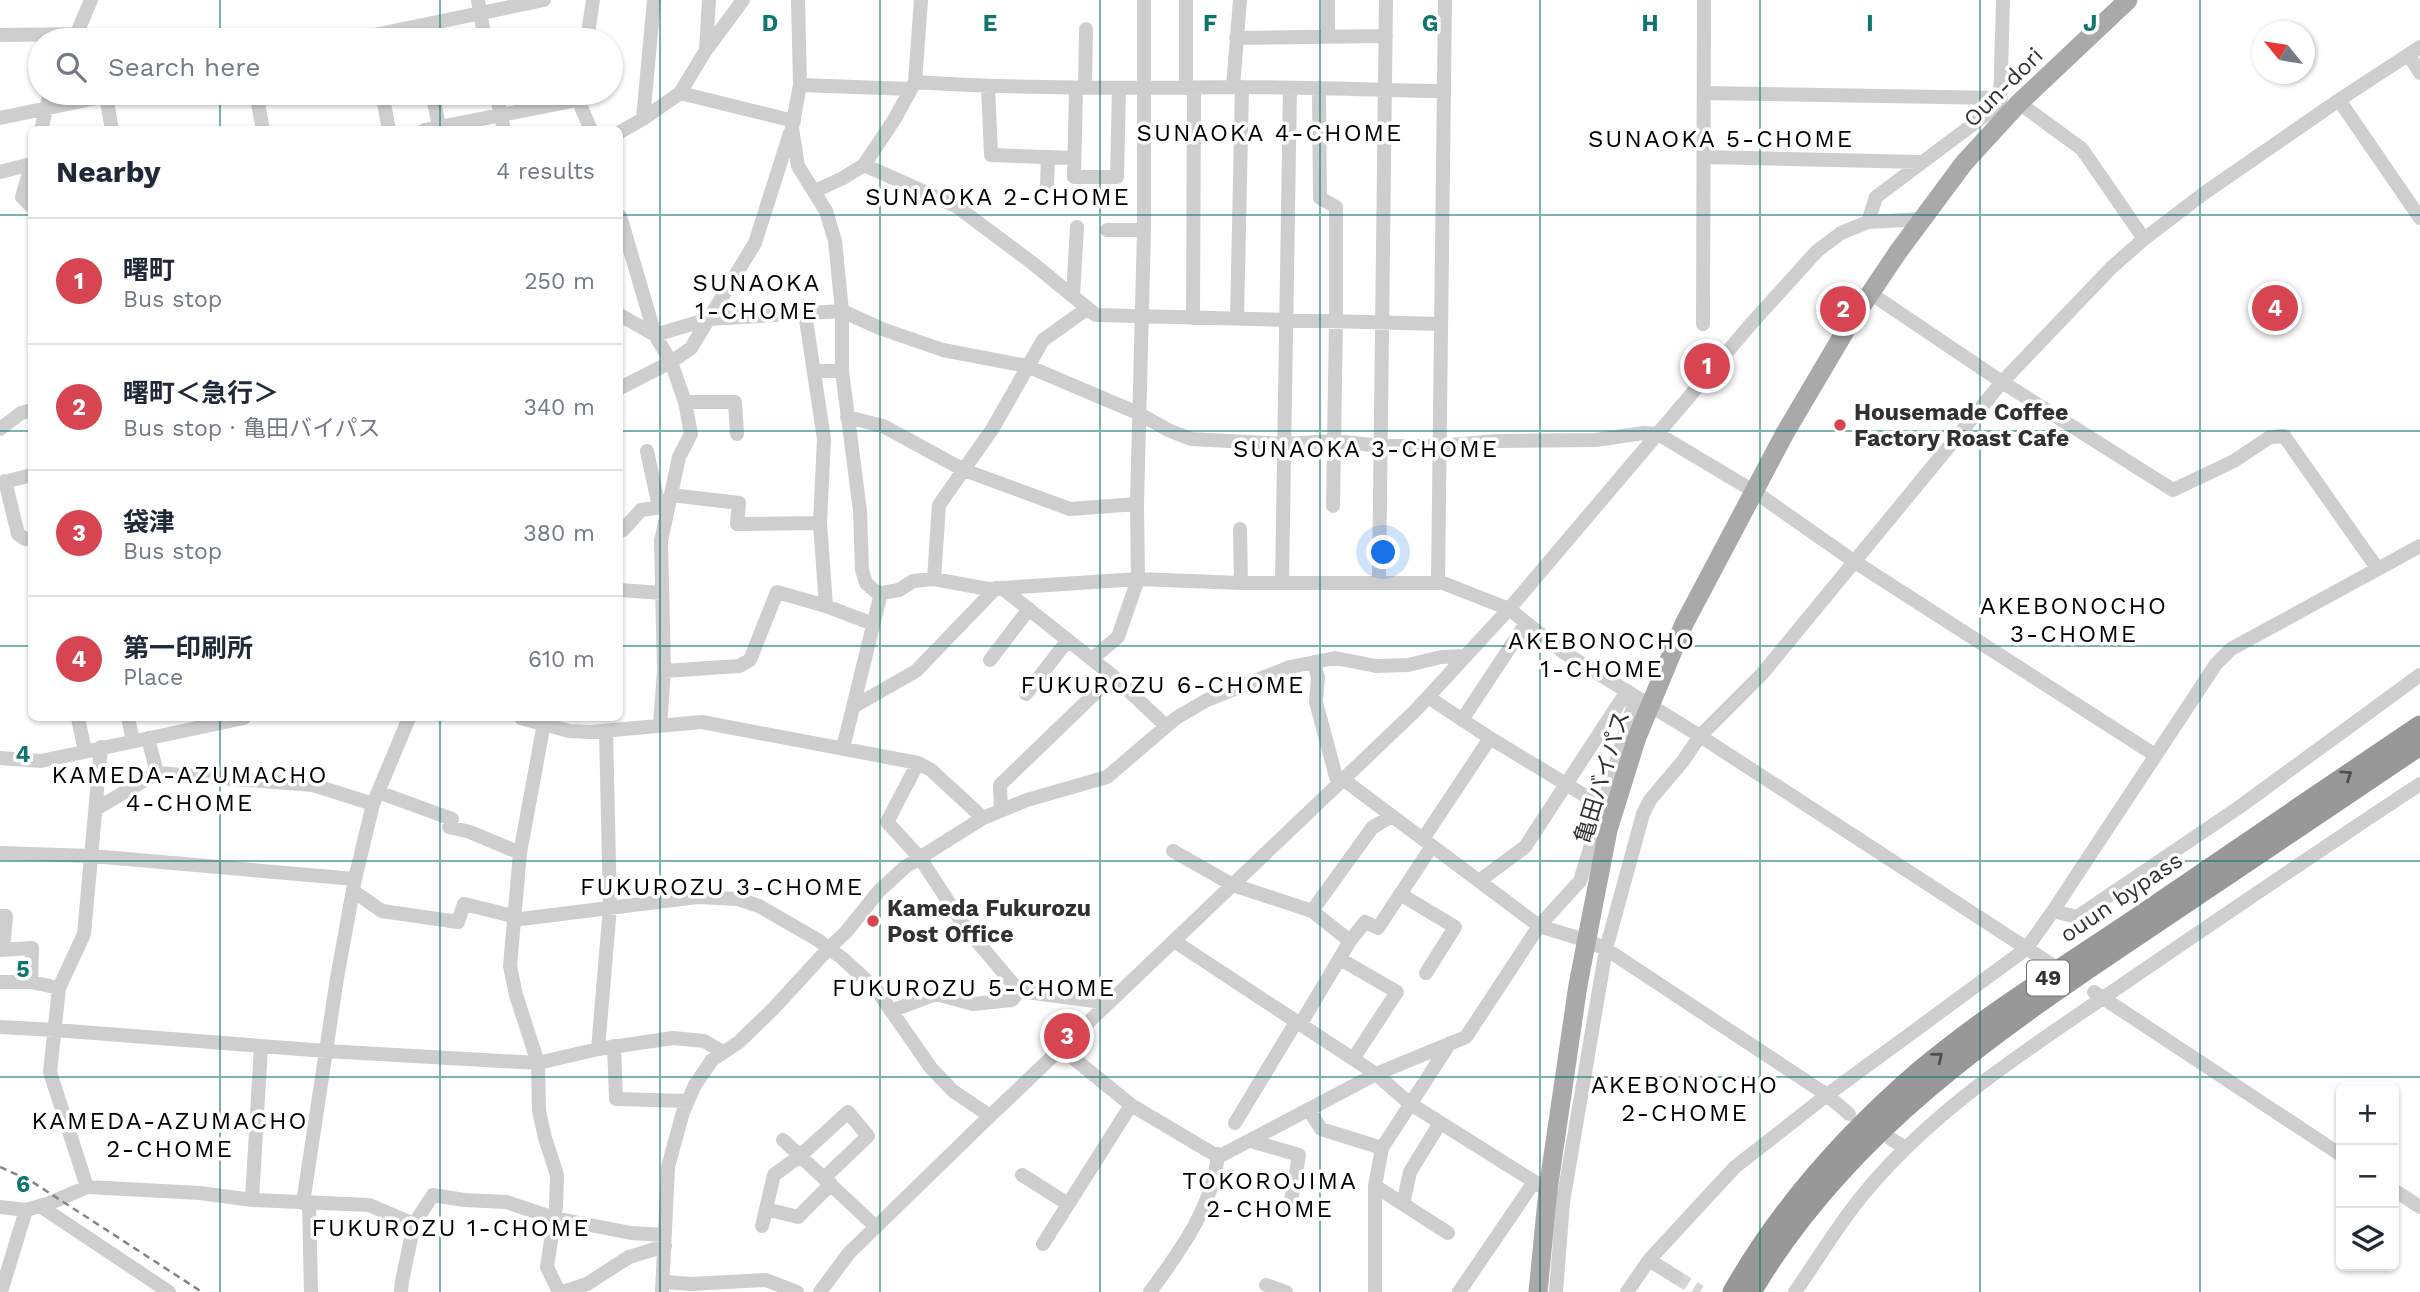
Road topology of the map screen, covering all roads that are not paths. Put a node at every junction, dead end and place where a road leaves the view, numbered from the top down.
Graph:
1 (91, 0) edge
2 (544, 0) edge
3 (593, 0) edge
4 (654, 0) edge
5 (709, 0) edge
6 (743, 0) edge
7 (797, 0) edge
8 (921, 0) edge
9 (1144, 0) edge
10 (1186, 0) edge
11 (1240, 0) edge
12 (1328, 0) edge
13 (1386, 0) edge
14 (1445, 0) edge
15 (1704, 0) edge
16 (2003, 0) edge
17 (2129, 0) edge
18 (479, 7) edge
19 (79, 28) edge
20 (407, 28) edge
21 (483, 28) edge
22 (589, 28) edge
23 (1086, 29) dead end
24 (0, 35) edge
25 (28, 36) edge
26 (1386, 36) junction
27 (1328, 37) junction
28 (1236, 38) junction
29 (706, 50) junction
30 (2414, 51) edge
31 (2420, 73) edge
32 (800, 85) junction
33 (912, 85) junction
34 (988, 87) junction
35 (1081, 87) junction
36 (1237, 87) junction
37 (1119, 88) junction
38 (1190, 88) junction
39 (1290, 88) junction
40 (1144, 89) junction
41 (1319, 89) junction
42 (1385, 90) junction
43 (1444, 91) junction
44 (680, 93) junction
45 (1704, 93) junction
46 (2339, 100) junction
47 (48, 105) edge
48 (61, 105) edge
49 (113, 105) edge
50 (258, 105) edge
51 (385, 105) edge
52 (433, 105) edge
53 (498, 105) edge
54 (541, 105) edge
55 (581, 105) edge
56 (2005, 107) junction
57 (47, 108) junction
58 (500, 114) junction
59 (0, 118) edge
60 (643, 119) junction
61 (793, 125) junction
62 (42, 126) edge
63 (112, 126) edge
64 (262, 126) edge
65 (389, 126) edge
66 (434, 126) edge
67 (447, 126) edge
68 (503, 126) edge
69 (589, 126) edge
70 (623, 130) edge
71 (1048, 157) junction
72 (1704, 157) junction
73 (1074, 158) junction
74 (1922, 162) junction
75 (28, 164) edge
76 (864, 164) junction
77 (0, 172) edge
78 (28, 174) edge
79 (1047, 186) dead end
80 (815, 191) junction
81 (28, 203) edge
82 (2420, 218) edge
83 (1923, 219) junction
84 (1868, 222) junction
85 (623, 226) edge
86 (1077, 228) dead end
87 (1107, 230) dead end
88 (1144, 230) junction
89 (2144, 239) junction
90 (1870, 293) junction
91 (1073, 296) junction
92 (1088, 308) junction
93 (842, 311) junction
94 (806, 313) junction
95 (623, 317) edge
96 (1142, 317) junction
97 (1193, 318) junction
98 (709, 319) junction
99 (1237, 319) junction
100 (1286, 320) junction
101 (1336, 321) junction
102 (1382, 322) junction
103 (1441, 324) junction
104 (1703, 324) dead end
105 (655, 335) junction
106 (671, 362) junction
107 (1027, 366) junction
108 (814, 371) junction
109 (842, 371) junction
110 (2002, 382) junction
111 (623, 386) edge
112 (685, 402) junction
113 (28, 411) edge
114 (1140, 414) junction
115 (847, 417) junction
116 (0, 429) edge
117 (737, 434) dead end
118 (1658, 434) junction
119 (1335, 442) junction
120 (1284, 444) junction
121 (1381, 446) junction
122 (1440, 446) junction
123 (647, 451) dead end
124 (964, 470) junction
125 (28, 476) edge
126 (3, 482) edge
127 (1755, 492) junction
128 (666, 503) junction
129 (1137, 504) junction
130 (1333, 506) dead end
131 (820, 523) junction
132 (1240, 529) dead end
133 (623, 530) edge
134 (28, 539) edge
135 (2420, 546) edge
136 (1855, 562) junction
137 (2377, 568) junction
138 (934, 579) junction
139 (1138, 579) junction
140 (1379, 581) junction
141 (1282, 582) junction
142 (1438, 582) junction
143 (1241, 583) junction
144 (999, 588) junction
145 (623, 590) edge
146 (662, 593) junction
147 (881, 593) junction
148 (826, 606) junction
149 (1029, 609) junction
150 (1508, 609) junction
151 (1526, 623) junction
152 (873, 624) junction
153 (1068, 640) junction
154 (1466, 656) junction
155 (1091, 659) junction
156 (990, 660) dead end
157 (1314, 662) junction
158 (664, 671) junction
159 (2420, 675) edge
160 (1114, 677) junction
161 (1026, 694) dead end
162 (1428, 697) junction
163 (1638, 697) junction
164 (853, 707) junction
165 (1462, 720) junction
166 (79, 721) edge
167 (129, 721) edge
168 (408, 721) edge
169 (545, 721) edge
170 (199, 722) edge
171 (660, 725) junction
172 (1166, 726) junction
173 (2420, 726) edge
174 (606, 731) junction
175 (1700, 736) junction
176 (148, 737) junction
177 (1490, 738) junction
178 (133, 741) junction
179 (2420, 745) edge
180 (101, 747) junction
181 (843, 748) junction
182 (85, 751) junction
183 (2155, 755) junction
184 (0, 758) edge
185 (918, 763) junction
186 (157, 773) junction
187 (1344, 780) junction
188 (1566, 784) junction
189 (2420, 785) edge
190 (375, 798) junction
191 (1602, 806) junction
192 (96, 808) junction
193 (1002, 810) junction
194 (1391, 816) junction
195 (983, 817) junction
196 (1428, 843) junction
197 (1174, 851) dead end
198 (0, 853) edge
199 (520, 853) junction
200 (92, 856) junction
201 (920, 858) junction
202 (1479, 881) junction
203 (354, 885) junction
204 (1233, 885) junction
205 (1400, 894) junction
206 (610, 907) junction
207 (1312, 911) junction
208 (2053, 911) junction
209 (0, 916) edge
210 (513, 918) junction
211 (1539, 926) junction
212 (1174, 941) junction
213 (1588, 941) junction
214 (1350, 942) junction
215 (829, 948) junction
216 (2026, 948) junction
217 (1606, 949) junction
218 (1, 950) edge
219 (1340, 959) junction
220 (2057, 968) dead end
221 (1426, 974) dead end
222 (0, 982) edge
223 (31, 982) junction
224 (59, 988) junction
225 (1020, 991) junction
226 (2098, 995) junction
227 (1109, 1003) junction
228 (891, 1011) junction
229 (1298, 1024) junction
230 (0, 1027) edge
231 (55, 1030) junction
232 (1451, 1042) junction
233 (261, 1046) junction
234 (614, 1046) junction
235 (1061, 1048) junction
236 (598, 1049) junction
237 (326, 1051) junction
238 (723, 1052) junction
239 (1353, 1059) junction
240 (538, 1063) junction
241 (1376, 1074) junction
242 (1827, 1095) junction
243 (688, 1101) junction
244 (1409, 1103) junction
245 (1131, 1105) junction
246 (1309, 1110) junction
247 (1849, 1114) dead end
248 (990, 1116) junction
249 (1235, 1123) dead end
250 (1440, 1123) junction
251 (1891, 1139) dead end
252 (783, 1140) dead end
253 (1251, 1141) junction
254 (1382, 1148) junction
255 (1906, 1148) junction
256 (2336, 1153) edge
257 (1218, 1154) junction
258 (800, 1156) junction
259 (1022, 1175) dead end
260 (827, 1181) junction
261 (1376, 1186) junction
262 (87, 1187) junction
263 (1548, 1191) junction
264 (2399, 1193) edge
265 (253, 1200) junction
266 (306, 1203) junction
267 (1069, 1204) junction
268 (1403, 1204) junction
269 (1290, 1206) dead end
270 (2420, 1207) edge
271 (0, 1208) edge
272 (33, 1208) junction
273 (766, 1209) junction
274 (554, 1219) junction
275 (414, 1224) junction
276 (762, 1226) dead end
277 (876, 1227) junction
278 (1448, 1233) dead end
279 (665, 1240) junction
280 (1043, 1244) dead end
281 (1649, 1260) junction
282 (1676, 1277) tunnel mouth
283 (1266, 1285) dead end
284 (662, 1287) edge
285 (1, 1292) edge
286 (169, 1292) edge
287 (310, 1292) edge
288 (401, 1292) edge
289 (561, 1292) edge
290 (797, 1292) edge
291 (820, 1292) edge
292 (1150, 1292) edge
293 (1286, 1292) edge
294 (1375, 1292) edge
295 (1460, 1292) edge
296 (1538, 1292) edge
297 (1556, 1292) edge
298 (1626, 1292) edge
299 (1733, 1292) edge
300 (1751, 1292) edge
301 (1795, 1292) edge

1 - 19 street
2 - 18 street
3 - 22 street
4 - 60 street
5 - 29 street
6 - 29 street
7 - 32 street
8 - 33 street
9 - 40 street
10 - 38 street
11 - 28 street
12 - 27 street
13 - 26 street
14 - 43 street
15 - 45 street
16 - 56 street
17 - 56 main road, Oun-dori
18 - 20 street
18 - 21 street
23 - 35 street
24 - 25 street
26 - 27 street
26 - 42 street
27 - 28 street
28 - 36 street
29 - 44 street
30 - 31 street
30 - 46 street
32 - 33 street
32 - 61 street
33 - 34 street
33 - 76 street
34 - 35 street
34 - 71 street
35 - 37 street
35 - 73 street
36 - 38 street
36 - 39 street
36 - 99 street
37 - 40 street
37 - 73 street
38 - 40 street
38 - 97 street
39 - 41 street
39 - 100 street
40 - 88 street
41 - 42 street
41 - 101 street
42 - 43 street
42 - 102 street
43 - 103 street
44 - 60 street
44 - 61 street
45 - 56 street
45 - 72 street
46 - 82 street
46 - 89 street
47 - 57 street
48 - 57 street
49 - 63 street
50 - 64 street
51 - 65 street
52 - 66 street
53 - 58 street
54 - 58 street
55 - 69 street
56 - 74 street
56 - 83 main road, Oun-dori
56 - 89 street
57 - 59 street
57 - 62 street
58 - 67 street
58 - 68 street
60 - 70 street
61 - 80 street
61 - 98 street
71 - 73 street
71 - 79 street
72 - 74 street
72 - 104 street
74 - 84 street
75 - 77 street
76 - 80 street
76 - 91 street
78 - 81 street
80 - 93 street
83 - 84 street
83 - 90 main road, 亀田バイパス
84 - 118 street
85 - 105 street
86 - 91 street
87 - 88 street
88 - 96 street
89 - 110 street
90 - 110 street
90 - 127 main road, 亀田バイパス
91 - 92 street
92 - 96 street
92 - 107 street
93 - 94 street
93 - 107 street
93 - 109 street
94 - 98 street
94 - 108 street
95 - 105 street
96 - 97 street
96 - 114 street
97 - 99 street
98 - 105 street
98 - 106 street
99 - 100 street
100 - 101 street
100 - 120 street
101 - 102 street
101 - 119 street
102 - 103 street
102 - 121 street
103 - 122 street
105 - 106 street
106 - 111 street
106 - 112 street
107 - 114 street
107 - 124 street
108 - 109 street
108 - 131 street
109 - 115 street
110 - 136 street
110 - 137 street
112 - 117 street
112 - 128 street
113 - 116 street
114 - 120 street
114 - 129 street
115 - 124 street
115 - 147 street
118 - 122 street
118 - 127 street
118 - 150 street
119 - 120 street
119 - 121 street
119 - 130 street
120 - 141 street
121 - 122 street
121 - 140 street
122 - 142 street
123 - 128 street
124 - 129 street
124 - 138 street
125 - 126 street
126 - 134 street
127 - 136 street
127 - 163 main road, 亀田バイパス
128 - 131 street
128 - 133 street
128 - 146 street
129 - 139 street
131 - 148 street
132 - 143 street
135 - 137 street
136 - 175 street
136 - 183 street
137 - 183 street
138 - 144 street
138 - 147 street
139 - 143 street
139 - 144 street
139 - 155 street
140 - 141 street
140 - 142 street
141 - 143 street
142 - 150 street
144 - 149 street
144 - 164 street
145 - 146 street
146 - 158 street
147 - 152 street
148 - 152 street
148 - 158 street
149 - 153 street
149 - 156 street
150 - 151 street
150 - 154 street
151 - 163 street
151 - 165 street
152 - 164 street
153 - 155 street
153 - 161 street
154 - 157 street
154 - 162 street
155 - 160 street
157 - 172 street
157 - 187 street
158 - 171 street
159 - 208 street
160 - 172 street
160 - 193 street
162 - 165 street
162 - 187 street
163 - 175 street
163 - 188 street
163 - 191 street
163 - 213 main road, 亀田バイパス
164 - 181 street
165 - 177 street
166 - 182 street
167 - 178 street
168 - 190 street
169 - 174 street
169 - 199 street
170 - 176 street
171 - 174 street
171 - 181 street
172 - 193 street
299 -> 173 highway, ouun bypass / 49
174 - 206 street
175 - 216 street
175 - 217 street
176 - 178 street
176 - 186 street
177 - 188 street
177 - 196 street
178 - 180 street
179 - 300 highway, ouun bypass / 49
180 - 182 street
180 - 192 street
181 - 185 street
182 - 184 street
183 - 208 street
185 - 195 street
185 - 201 street
186 - 190 street
186 - 192 street
187 - 194 street
187 - 204 street
188 - 191 street
188 - 202 street
189 - 226 street
190 - 199 street
190 - 203 street
191 - 211 street
192 - 200 street
193 - 195 street
194 - 196 street
194 - 207 street
195 - 201 street
196 - 202 street
196 - 205 street
197 - 204 street
198 - 200 street
199 - 210 street
200 - 203 street
200 - 224 street
201 - 215 street
201 - 225 street
202 - 211 street
203 - 210 street
203 - 237 street
204 - 207 street
204 - 212 street
205 - 214 street
205 - 221 street
206 - 210 street
206 - 215 street
206 - 236 street
207 - 214 street
208 - 216 street
209 - 218 street
210 - 240 street
211 - 213 street
211 - 232 street
212 - 227 street
212 - 229 street
213 - 217 street
213 - 263 main road, 亀田バイパス
214 - 219 street
215 - 228 street
215 - 238 street
216 - 220 street
216 - 242 street
217 - 242 street
217 - 263 street
218 - 223 street
219 - 229 street
219 - 239 street
222 - 223 street
223 - 224 street
224 - 231 street
225 - 227 street
225 - 228 street
226 - 255 street
226 - 256 street
227 - 235 street
228 - 248 street
229 - 239 street
229 - 249 street
230 - 231 street
231 - 233 street
231 - 262 street
232 - 241 street
232 - 244 street
233 - 237 street
233 - 265 street
234 - 236 street
234 - 238 street
234 - 243 street
235 - 245 street
235 - 248 street
236 - 240 street
237 - 240 street
237 - 266 street
238 - 243 street
239 - 241 street
240 - 274 street
241 - 244 street
241 - 246 street
242 - 247 street
242 - 281 street
243 - 279 street
244 - 250 street
244 - 254 street
245 - 257 street
245 - 267 street
246 - 253 street
246 - 254 street
248 - 277 street
250 - 263 street
250 - 268 street
251 - 255 street
252 - 258 street
253 - 257 street
253 - 269 street
254 - 261 street
255 - 301 street
257 - 292 street
258 - 260 street
258 - 260 street
258 - 273 street
259 - 267 street
260 - 273 street
260 - 277 street
261 - 268 street
261 - 294 street
262 - 265 street
262 - 272 street
263 - 295 street
263 - 296 main road, 亀田バイパス
263 - 297 street
264 - 270 street
265 - 266 street
266 - 275 street
266 - 287 street
267 - 280 street
268 - 278 street
271 - 272 street
272 - 285 street
272 - 286 street
273 - 276 street
274 - 275 street
274 - 279 street
274 - 289 street
275 - 288 street
277 - 291 street
279 - 284 street
279 - 289 street
281 - 282 street
281 - 298 street
283 - 293 street
284 - 290 street

